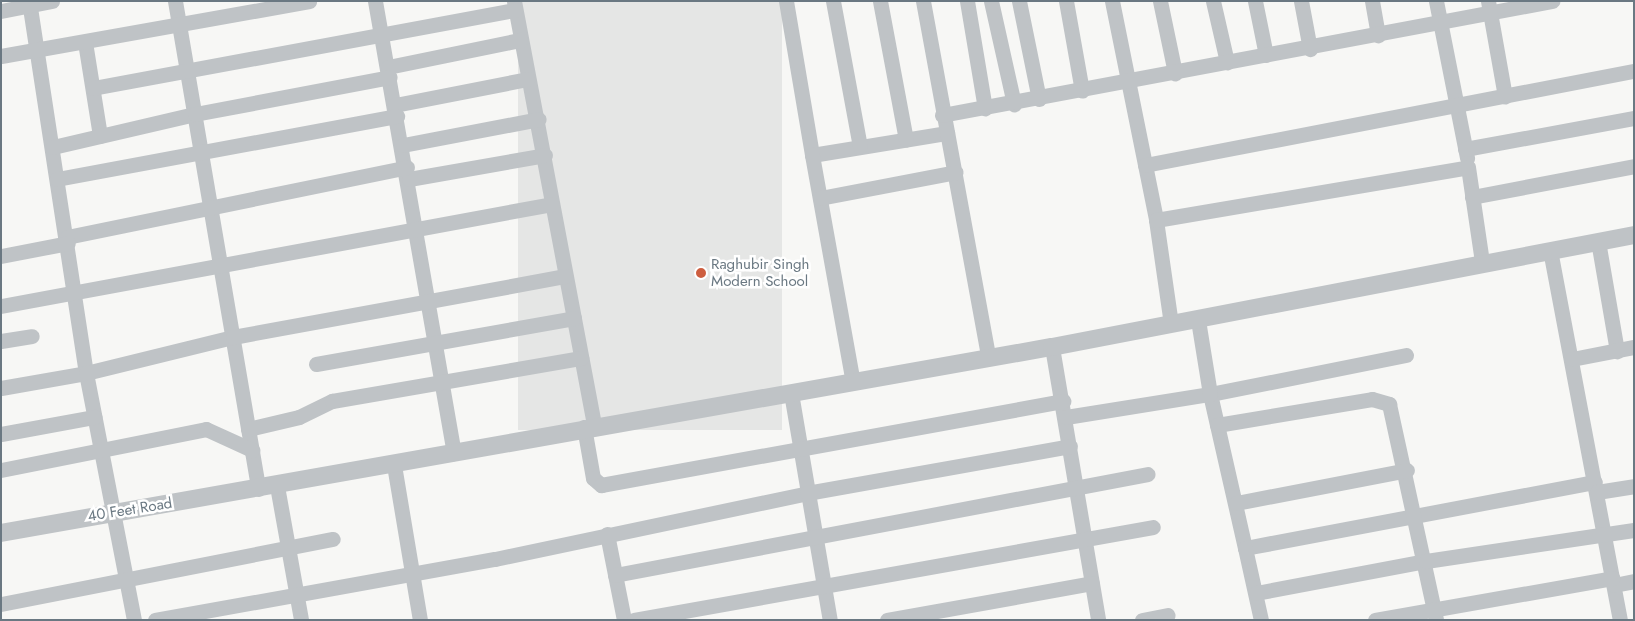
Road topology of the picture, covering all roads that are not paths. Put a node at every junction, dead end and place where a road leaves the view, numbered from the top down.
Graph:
1 (52, 1) edge
2 (175, 1) edge
3 (309, 1) edge
4 (375, 1) edge
5 (786, 1) edge
6 (833, 1) edge
7 (880, 1) edge
8 (923, 1) edge
9 (967, 1) edge
10 (991, 1) edge
11 (1019, 1) edge
12 (1066, 1) edge
13 (1112, 1) edge
14 (1160, 1) edge
15 (1213, 1) edge
16 (1255, 1) edge
17 (1301, 1) edge
18 (1372, 1) edge
19 (1436, 1) edge
20 (1552, 1) edge
21 (29, 3) edge
22 (514, 6) edge
23 (1489, 7) edge
24 (1, 11) edge
25 (1440, 23) junction
26 (178, 25) junction
27 (382, 34) junction
28 (1378, 34) junction
29 (520, 40) junction
30 (85, 42) junction
31 (1310, 49) junction
32 (38, 50) junction
33 (1266, 55) junction
34 (1, 56) edge
35 (1227, 62) junction
36 (187, 70) junction
37 (1634, 71) edge
38 (389, 72) junction
39 (1175, 73) junction
40 (527, 80) junction
41 (1128, 84) junction
42 (92, 88) junction
43 (1082, 91) junction
44 (1505, 96) junction
45 (1040, 99) junction
46 (1014, 104) junction
47 (985, 108) junction
48 (1457, 108) junction
49 (396, 110) junction
50 (195, 114) junction
51 (942, 115) junction
52 (1634, 118) edge
53 (539, 119) junction
54 (947, 133) junction
55 (100, 136) junction
56 (906, 140) junction
57 (403, 145) junction
58 (860, 147) junction
59 (53, 148) junction
60 (1465, 149) junction
61 (202, 153) junction
62 (545, 155) junction
63 (812, 155) junction
64 (1145, 165) junction
65 (1634, 166) edge
66 (1468, 167) junction
67 (956, 172) junction
68 (408, 173) junction
69 (58, 179) junction
70 (1472, 197) junction
71 (820, 198) junction
72 (552, 204) junction
73 (212, 205) junction
74 (1156, 220) junction
75 (417, 229) junction
76 (1634, 235) edge
77 (67, 240) junction
78 (1598, 242) junction
79 (1550, 250) junction
80 (1, 256) edge
81 (1482, 262) junction
82 (222, 266) junction
83 (566, 276) junction
84 (75, 293) junction
85 (430, 301) junction
86 (1, 306) edge
87 (574, 318) junction
88 (1198, 320) junction
89 (1171, 324) junction
90 (32, 336) dead end
91 (233, 337) junction
92 (1, 342) edge
93 (438, 342) junction
94 (1052, 347) junction
95 (1634, 348) edge
96 (1617, 351) junction
97 (1406, 355) dead end
98 (988, 356) junction
99 (581, 358) junction
100 (1572, 359) junction
101 (316, 364) dead end
102 (86, 373) junction
103 (853, 382) junction
104 (444, 383) junction
105 (1, 388) edge
106 (791, 393) junction
107 (1210, 394) junction
108 (1063, 401) junction
109 (94, 417) junction
110 (1066, 418) junction
111 (1217, 425) junction
112 (589, 426) junction
113 (248, 429) junction
114 (1, 434) edge
115 (1070, 446) junction
116 (252, 450) junction
117 (798, 450) junction
118 (100, 451) junction
119 (454, 453) junction
120 (394, 465) junction
121 (1, 470) edge
122 (1406, 470) junction
123 (1148, 474) dead end
124 (277, 486) junction
125 (1634, 486) edge
126 (1076, 487) junction
127 (1596, 487) junction
128 (258, 489) junction
129 (807, 494) junction
130 (1236, 503) junction
131 (113, 512) junction
132 (1416, 514) junction
133 (1153, 527) dead end
134 (1634, 530) edge
135 (1, 532) edge
136 (606, 534) junction
137 (1605, 536) junction
138 (333, 538) dead end
139 (1086, 538) junction
140 (816, 540) junction
141 (288, 548) junction
142 (1245, 548) junction
143 (1426, 561) junction
144 (412, 573) junction
145 (615, 575) junction
146 (126, 578) junction
147 (1613, 581) junction
148 (1634, 581) edge
149 (1092, 582) junction
150 (825, 587) junction
151 (1256, 593) junction
152 (297, 596) junction
153 (1, 604) edge
154 (1435, 614) edge
155 (1168, 615) dead end
156 (134, 620) edge
157 (155, 620) edge
158 (301, 620) edge
159 (420, 620) edge
160 (624, 620) edge
161 (634, 620) edge
162 (830, 620) edge
163 (887, 620) edge
164 (1098, 620) edge
165 (1142, 620) edge
166 (1261, 620) edge
167 (1375, 620) edge
168 (1620, 620) edge

1 - 21 street
2 - 26 street
3 - 26 street
4 - 27 street
5 - 63 street
6 - 58 street
7 - 56 street
8 - 51 street
9 - 47 street
10 - 46 street
11 - 45 street
12 - 43 street
13 - 41 street
14 - 39 street
15 - 35 street
16 - 33 street
17 - 31 street
18 - 28 street
19 - 25 street
20 - 23 street
21 - 24 street
21 - 32 street
22 - 27 street
22 - 29 street
23 - 25 street
23 - 44 street
25 - 28 street
25 - 48 street
26 - 30 street
26 - 36 street
27 - 36 street
27 - 38 street
28 - 31 street
29 - 38 street
29 - 40 street
30 - 32 street
30 - 42 street
31 - 33 street
32 - 34 street
32 - 59 street
33 - 35 street
35 - 39 street
36 - 42 street
36 - 50 street
37 - 44 street
38 - 49 street
38 - 50 street
39 - 41 street
40 - 49 street
40 - 53 street
41 - 43 street
41 - 64 street
42 - 55 street
43 - 45 street
44 - 48 street
45 - 46 street
46 - 47 street
47 - 51 street
48 - 60 street
48 - 64 street
49 - 57 street
49 - 61 street
50 - 55 street
50 - 61 street
51 - 54 street
52 - 60 street
53 - 57 street
53 - 62 street
54 - 56 street
54 - 67 street
55 - 59 street
56 - 58 street
57 - 68 street
58 - 63 street
59 - 69 street
60 - 66 street
61 - 69 street
61 - 73 street
62 - 68 street
62 - 72 street
63 - 71 street
64 - 74 street
65 - 70 street
66 - 70 street
66 - 74 street
67 - 71 street
67 - 98 street
68 - 73 street
68 - 75 street
69 - 77 street
70 - 81 street
71 - 103 street
72 - 75 street
72 - 83 street
73 - 77 street
73 - 82 street
74 - 89 street
75 - 82 street
75 - 85 street
76 - 78 street, 40 Feet Road
77 - 80 street
77 - 84 street
78 - 79 street, 40 Feet Road
78 - 96 street
79 - 81 street, 40 Feet Road
79 - 100 street
81 - 88 street, 40 Feet Road
82 - 84 street
82 - 91 street
83 - 85 street
83 - 87 street
84 - 86 street
84 - 102 street
85 - 91 street
85 - 93 street
87 - 93 street
87 - 99 street
88 - 89 street, 40 Feet Road
88 - 107 street
89 - 94 street, 40 Feet Road
90 - 92 street
91 - 102 street
91 - 113 street
93 - 101 street
93 - 104 street
94 - 98 street, 40 Feet Road
94 - 108 street
95 - 96 street
96 - 100 street
97 - 107 street
98 - 103 street, 40 Feet Road
99 - 104 street
99 - 112 street
100 - 127 street
102 - 105 street
102 - 109 street
103 - 106 street, 40 Feet Road
104 - 113 street
104 - 119 street
106 - 112 street, 40 Feet Road
106 - 117 street
107 - 110 street
107 - 111 street
108 - 110 street
108 - 117 street
109 - 114 street
109 - 118 street
110 - 115 street
111 - 122 street
111 - 130 street
112 - 117 street
112 - 119 street, 40 Feet Road
113 - 116 street
115 - 126 street
115 - 129 street
116 - 118 street
116 - 128 street
117 - 129 street
118 - 121 street
118 - 131 street
119 - 120 street, 40 Feet Road
120 - 124 street, 40 Feet Road
120 - 144 street
122 - 130 street
122 - 132 street
123 - 126 street
124 - 128 street, 40 Feet Road
124 - 141 street
125 - 127 street
126 - 139 street
126 - 140 street
127 - 132 street
127 - 137 street
128 - 131 street, 40 Feet Road
129 - 136 street
129 - 140 street
130 - 142 street
131 - 135 street, 40 Feet Road
131 - 146 street
132 - 142 street
132 - 143 street
133 - 139 street
134 - 137 street
136 - 144 street
136 - 145 street
137 - 143 street
137 - 147 street
138 - 141 street
139 - 149 street
139 - 150 street
140 - 145 street
140 - 150 street
141 - 146 street
141 - 152 street
142 - 151 street
143 - 151 street
143 - 154 street
144 - 152 street
144 - 159 street
145 - 160 street
146 - 153 street
146 - 156 street
147 - 148 street
147 - 154 street
147 - 168 street
149 - 163 street
149 - 164 street
150 - 161 street
150 - 162 street
151 - 166 street
152 - 157 street
152 - 158 street
154 - 167 street
155 - 165 street

